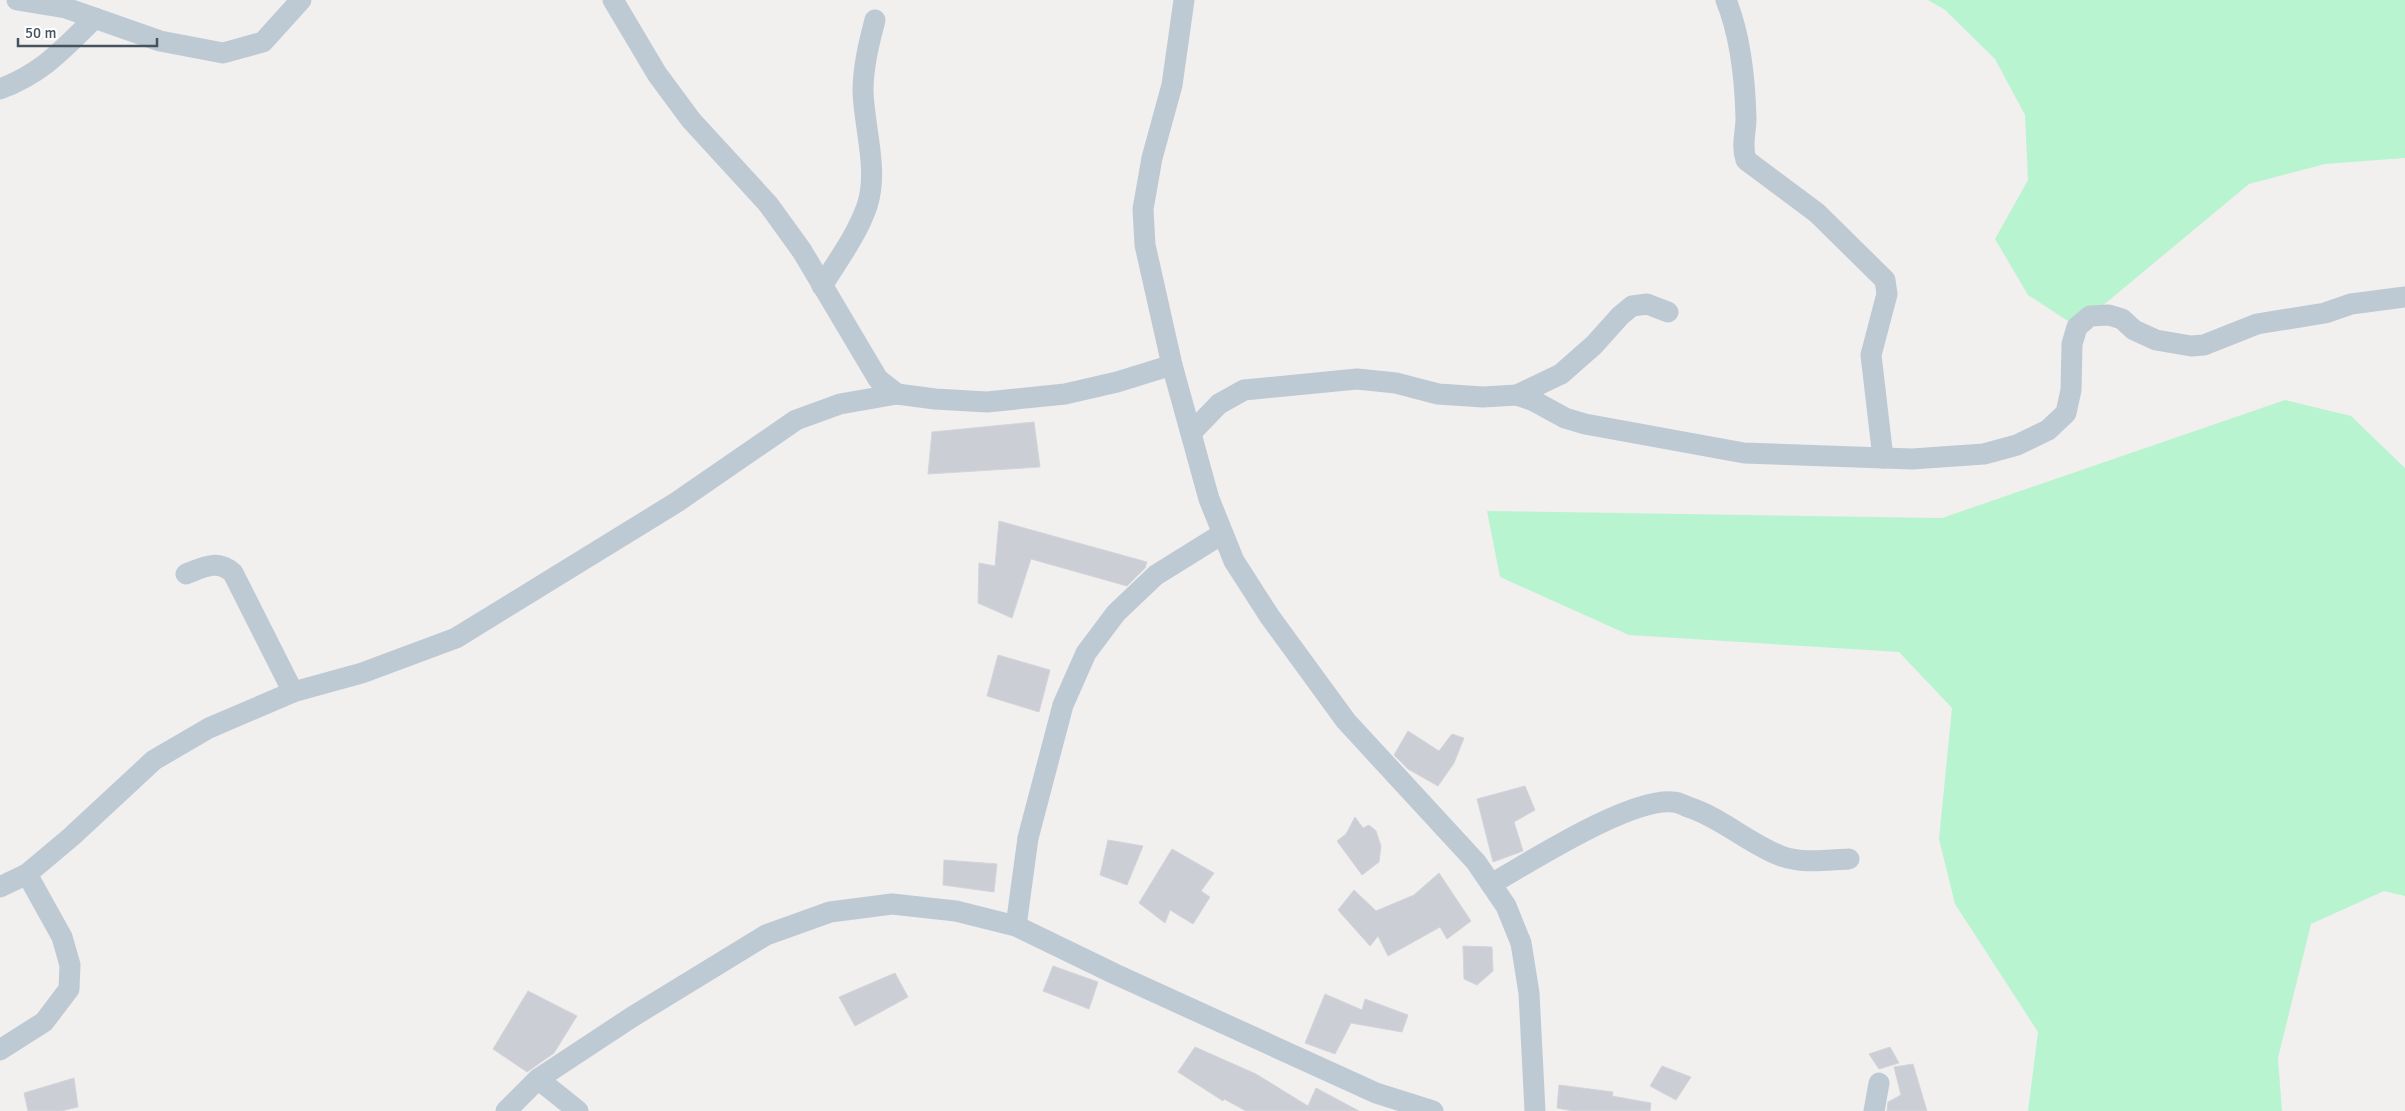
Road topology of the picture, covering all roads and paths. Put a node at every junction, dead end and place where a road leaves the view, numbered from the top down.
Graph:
1 (17, 0) edge
2 (301, 0) edge
3 (613, 0) edge
4 (1184, 0) edge
5 (1726, 0) edge
6 (95, 18) junction
7 (875, 20) dead end
8 (0, 89) edge
9 (822, 286) junction
10 (2405, 297) edge
11 (1668, 312) dead end
12 (1172, 365) junction
13 (897, 394) junction
14 (1517, 395) junction
15 (1191, 433) junction
16 (1883, 458) junction
17 (1222, 534) junction
18 (186, 574) dead end
19 (293, 692) junction
20 (1849, 859) dead end
21 (26, 874) junction
22 (1491, 884) junction
23 (0, 887) edge
24 (1016, 926) junction
25 (0, 1050) edge
26 (538, 1079) junction
27 (1879, 1083) dead end
28 (506, 1111) edge
29 (578, 1111) edge
30 (1433, 1111) edge
31 (1535, 1111) edge
32 (1874, 1111) edge

1 - 6 street
2 - 6 street
3 - 9 street
4 - 12 street
5 - 16 street
6 - 8 street
7 - 9 street
9 - 13 street
10 - 16 street
11 - 14 street
12 - 13 street
12 - 15 street
13 - 19 street
14 - 15 street
14 - 16 street
15 - 17 street
17 - 22 street
17 - 24 street
18 - 19 street
19 - 21 street
20 - 22 street
21 - 23 street
21 - 25 street
22 - 31 street
24 - 26 street
24 - 30 street
26 - 28 street
26 - 29 street
27 - 32 street

